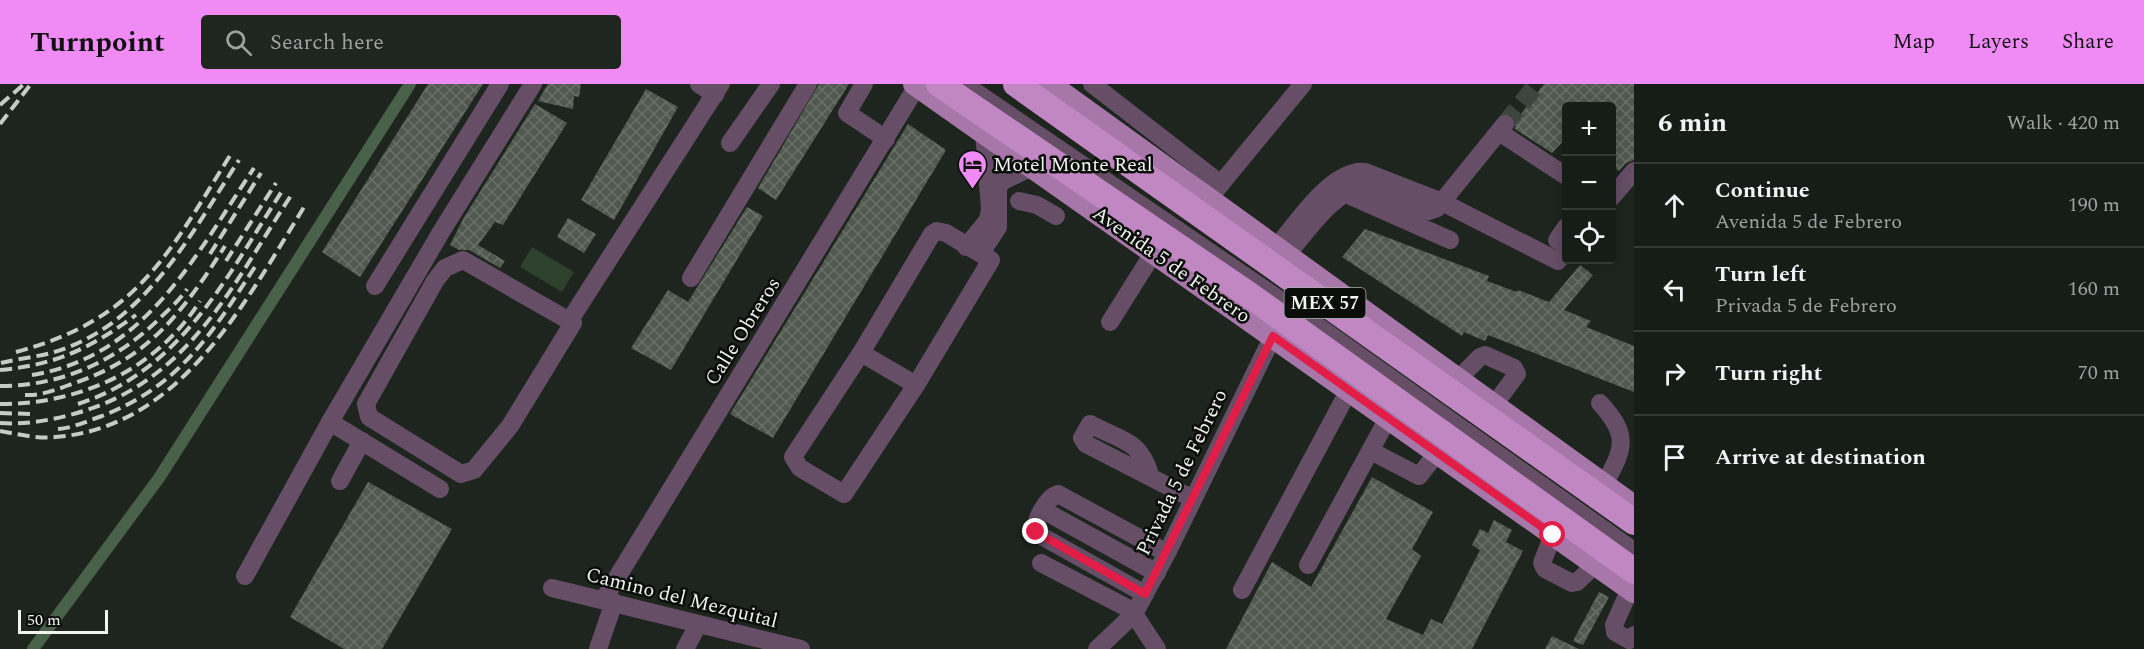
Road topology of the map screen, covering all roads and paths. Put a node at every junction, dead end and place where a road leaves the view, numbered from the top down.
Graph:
1 (500, 84) edge
2 (533, 84) edge
3 (699, 84) edge
4 (771, 84) edge
5 (807, 84) edge
6 (864, 84) edge
7 (964, 84) edge
8 (980, 84) edge
9 (1016, 84) edge
10 (1050, 84) edge
11 (1081, 84) edge
12 (1092, 84) edge
13 (1303, 84) edge
14 (923, 85) edge
15 (718, 89) edge
16 (1095, 116) junction
17 (984, 132) junction
18 (886, 139) junction
19 (730, 143) dead end
20 (1634, 171) edge
21 (1043, 173) junction
22 (1562, 173) edge
23 (1337, 190) junction
24 (1215, 192) junction
25 (1616, 192) edge
26 (1442, 202) junction
27 (1056, 216) dead end
28 (1450, 240) dead end
29 (1562, 244) edge
30 (973, 250) junction
31 (1155, 252) junction
32 (1281, 252) junction
33 (691, 278) dead end
34 (375, 286) dead end
35 (1110, 322) dead end
36 (573, 323) junction
37 (1273, 336) junction
38 (861, 353) junction
39 (1458, 379) junction
40 (916, 386) junction
41 (1348, 390) junction
42 (1600, 404) dead end
43 (1494, 405) junction
44 (1388, 418) junction
45 (330, 422) junction
46 (1520, 424) joint
47 (362, 441) junction
48 (1371, 450) junction
49 (1437, 453) junction
50 (1150, 475) dead end
51 (340, 481) dead end
52 (1598, 488) junction
53 (440, 489) dead end
54 (1193, 499) junction
55 (1633, 507) edge
56 (1043, 510) junction
57 (1553, 535) junction
58 (1634, 540) edge
59 (1634, 551) edge
60 (1167, 553) junction
61 (1041, 563) dead end
62 (1308, 565) dead end
63 (1595, 565) junction
64 (1157, 573) junction
65 (245, 576) dead end
66 (1629, 583) edge
67 (552, 588) dead end
68 (1242, 590) dead end
69 (1145, 594) junction
70 (609, 601) junction
71 (1135, 613) junction
72 (698, 625) junction
73 (1634, 635) edge
74 (763, 645) edge
75 (598, 649) edge
76 (685, 649) edge
77 (801, 649) edge
78 (1097, 649) edge
79 (1157, 649) edge

1 - 34 street
2 - 45 street
3 - 15 street
4 - 19 street
5 - 33 street
6 - 18 street
7 - 59 street
8 - 58 street
9 - 52 highway, MEX 57
10 - 16 main road
11 - 16 street
12 - 24 street
13 - 24 street
14 - 17 main road, Avenida 5 de Febrero
14 - 18 street, Calle Obreros
14 - 66 highway, Avenida 5 de Febrero / MEX 57
15 - 36 street
16 - 24 main road
17 - 21 main road, Avenida 5 de Febrero
17 - 30 street
18 - 70 street, Calle Obreros
20 - 25 street
21 - 27 street
21 - 30 street
21 - 31 main road, Avenida 5 de Febrero
22 - 26 street
23 - 26 street
23 - 28 street
23 - 32 street
24 - 32 main road
26 - 29 street
30 - 38 street
30 - 40 street
31 - 35 street
31 - 37 main road, Avenida 5 de Febrero
32 - 39 main road
36 - 36 street
37 - 41 main road, Avenida 5 de Febrero
37 - 54 street, Privada 5 de Febrero
38 - 40 street
38 - 40 street
39 - 43 main road
39 - 43 street
41 - 44 main road, Avenida 5 de Febrero
41 - 68 street
42 - 52 street
43 - 46 main road
44 - 48 street
44 - 49 main road, Avenida 5 de Febrero
45 - 47 street
45 - 65 street
46 - 52 highway
47 - 51 street
47 - 53 street
48 - 49 street
48 - 62 street
49 - 57 main road, Avenida 5 de Febrero
50 - 54 street
52 - 55 highway, MEX 57
54 - 60 street, Privada 5 de Febrero
56 - 60 street
56 - 64 street
56 - 69 street
57 - 63 main road, Avenida 5 de Febrero
57 - 63 street
60 - 64 street, Privada 5 de Febrero
61 - 71 street
63 - 66 main road, Avenida 5 de Febrero
64 - 69 street, Privada 5 de Febrero
66 - 73 street
67 - 70 street, Camino del Mezquital
69 - 71 street, Privada 5 de Febrero
70 - 72 street, Camino del Mezquital
70 - 75 street, Calle Obreros
71 - 78 street, Privada 5 de Febrero
71 - 79 street
72 - 74 street, Camino del Mezquital
72 - 76 street
74 - 77 street, Camino del Mezquital

